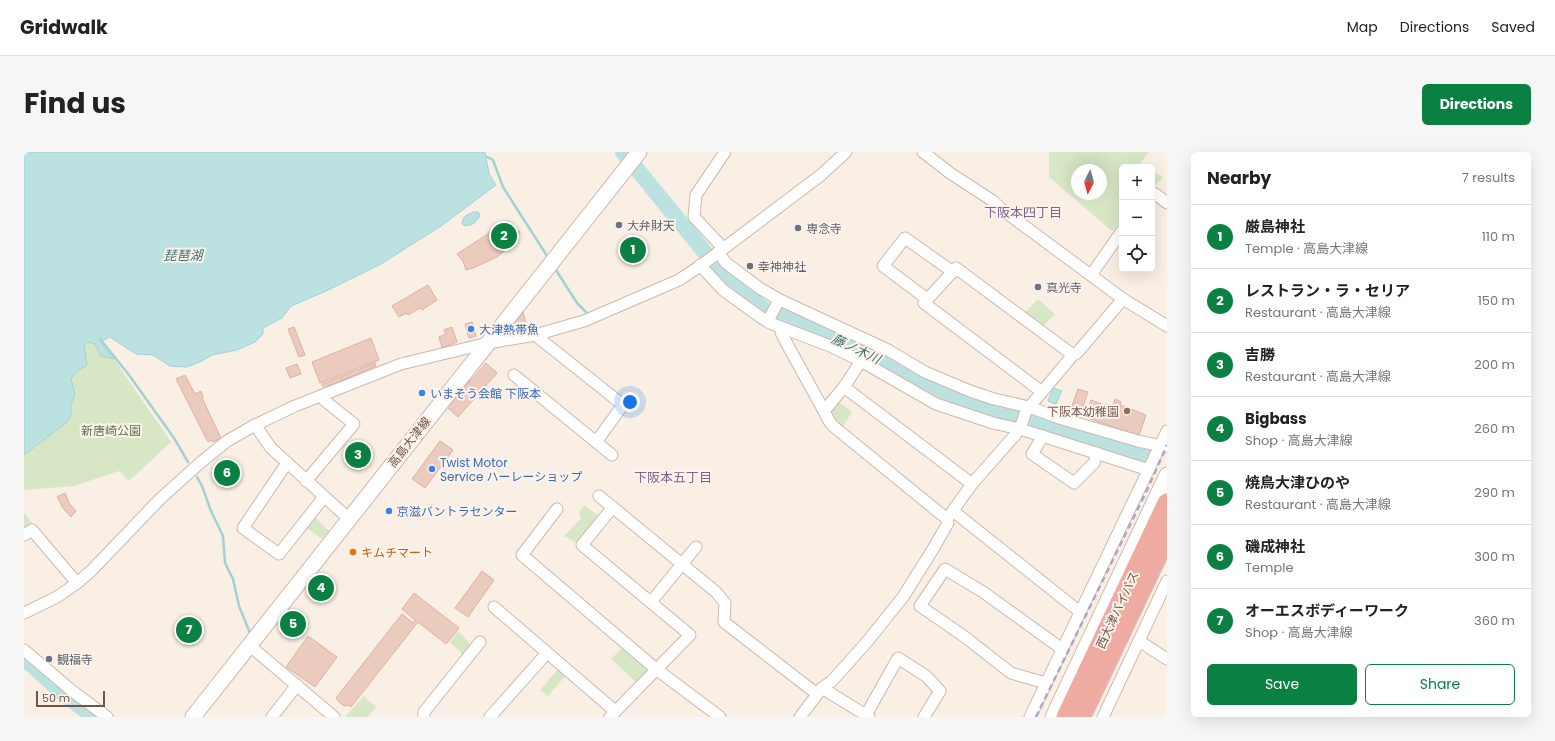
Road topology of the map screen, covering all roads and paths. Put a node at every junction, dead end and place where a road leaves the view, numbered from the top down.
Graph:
1 (638, 152) edge
2 (725, 152) edge
3 (846, 152) edge
4 (923, 152) edge
5 (1155, 194) edge
6 (1167, 203) edge
7 (1119, 235) edge
8 (719, 252) junction
9 (702, 264) junction
10 (952, 272) junction
11 (1091, 275) junction
12 (927, 299) junction
13 (1123, 299) junction
14 (778, 300) junction
15 (768, 322) junction
16 (1167, 326) edge
17 (781, 327) junction
18 (535, 335) junction
19 (488, 343) junction
20 (1073, 355) junction
21 (861, 361) junction
22 (516, 381) dead end
23 (844, 387) junction
24 (1042, 392) junction
25 (322, 396) junction
26 (1027, 409) junction
27 (824, 411) junction
28 (255, 425) junction
29 (1020, 427) junction
30 (1167, 431) edge
31 (1043, 436) junction
32 (596, 442) junction
33 (1164, 446) edge
34 (1097, 453) junction
35 (612, 455) dead end
36 (287, 463) junction
37 (1148, 472) junction
38 (306, 481) junction
39 (1166, 482) edge
40 (972, 484) junction
41 (599, 496) dead end
42 (324, 497) junction
43 (1167, 503) edge
44 (613, 507) junction
45 (557, 509) dead end
46 (950, 515) junction
47 (349, 519) junction
48 (24, 535) edge
49 (1167, 536) edge
50 (696, 547) dead end
51 (1167, 557) edge
52 (682, 563) junction
53 (1167, 581) edge
54 (77, 584) junction
55 (903, 596) junction
56 (1163, 598) edge
57 (651, 602) junction
58 (920, 606) junction
59 (494, 607) dead end
60 (1080, 612) junction
61 (24, 614) edge
62 (1138, 641) junction
63 (480, 642) dead end
64 (249, 646) junction
65 (1062, 648) junction
66 (24, 650) edge
67 (547, 653) junction
68 (1167, 659) edge
69 (656, 669) junction
70 (1046, 683) junction
71 (297, 685) junction
72 (820, 691) junction
73 (1107, 702) junction
74 (612, 714) edge
75 (327, 715) edge
76 (867, 716) edge
77 (107, 717) edge
78 (193, 717) edge
79 (272, 717) edge
80 (424, 717) edge
81 (490, 717) edge
82 (720, 717) edge
83 (800, 717) edge
84 (924, 717) edge
85 (1030, 717) edge
86 (1054, 717) edge
87 (1066, 717) edge
88 (1081, 717) edge
89 (1091, 717) edge
90 (1102, 717) edge

1 - 19 main road, 高島大津線
2 - 8 street
3 - 8 street
4 - 11 street
5 - 6 street
7 - 11 street
8 - 9 street
8 - 14 street
9 - 15 street
9 - 18 street
10 - 12 street
10 - 12 street
10 - 20 street
11 - 13 street
12 - 24 street
13 - 16 street
13 - 20 street
14 - 15 street
14 - 26 street
15 - 17 street
17 - 21 street
17 - 27 street
18 - 19 street
18 - 32 street
19 - 25 street
19 - 47 main road, 高島大津線
20 - 24 street
21 - 23 street
21 - 29 street
22 - 32 street
23 - 27 street
23 - 40 street
24 - 26 street
25 - 28 street
25 - 38 street
26 - 29 street
26 - 33 street
27 - 46 street
28 - 36 street
28 - 54 street
29 - 31 street
29 - 40 street
30 - 33 street
31 - 34 street
31 - 34 street
32 - 35 street
33 - 37 street
34 - 37 street
36 - 38 street
36 - 42 street
37 - 39 street
37 - 60 street
38 - 42 street
39 - 86 main road
40 - 46 street
41 - 44 street
42 - 47 street
43 - 87 highway, 西大津バイパス
44 - 52 street
44 - 57 street
45 - 69 street
46 - 55 street
46 - 60 street
47 - 64 main road, 高島大津線
48 - 54 street
49 - 88 highway, 西大津バイパス
50 - 52 street
51 - 73 main road
52 - 57 street
52 - 72 street
53 - 56 street
54 - 61 street
55 - 58 street
55 - 72 street
56 - 62 street
57 - 69 street
58 - 65 street
58 - 70 street
59 - 67 street
60 - 65 street
62 - 68 street
62 - 73 street
63 - 80 street
64 - 71 street
64 - 78 main road, 高島大津線
65 - 70 street
66 - 77 street
67 - 74 street
67 - 81 street
69 - 74 street
69 - 82 street
70 - 85 street
71 - 75 street
71 - 79 street
72 - 76 street
72 - 83 street
73 - 89 main road
73 - 90 street
76 - 84 street

